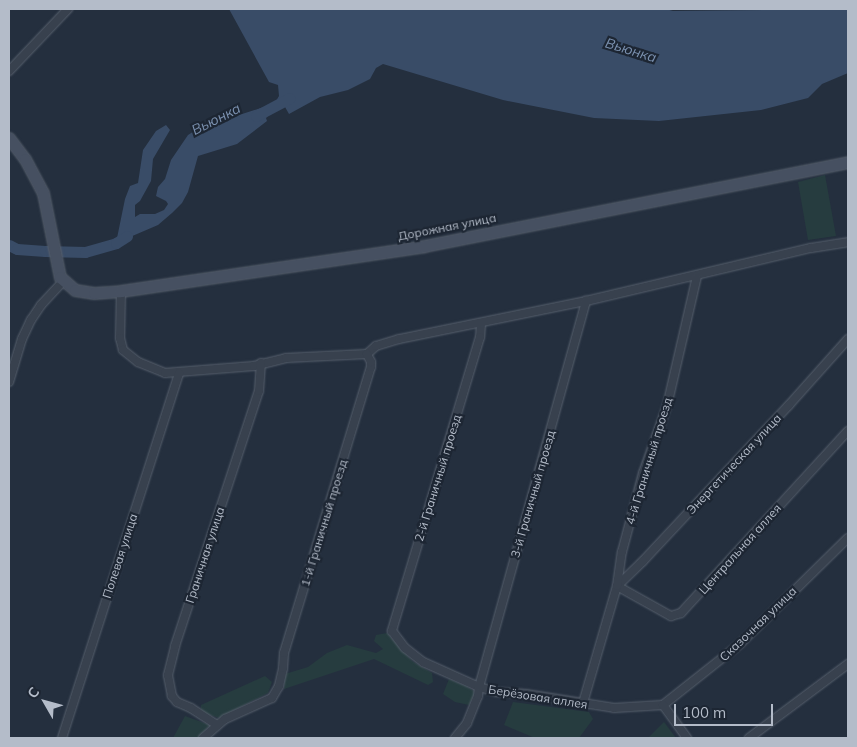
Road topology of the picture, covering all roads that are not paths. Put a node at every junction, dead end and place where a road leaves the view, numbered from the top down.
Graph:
1 (68, 9) edge
2 (9, 71) edge
3 (9, 138) edge
4 (848, 162) edge
5 (848, 242) edge
6 (697, 276) junction
7 (63, 281) junction
8 (121, 291) junction
9 (586, 301) junction
10 (481, 324) junction
11 (848, 339) edge
12 (367, 354) junction
13 (261, 363) junction
14 (179, 373) junction
15 (9, 382) edge
16 (848, 431) edge
17 (848, 538) edge
18 (617, 586) junction
19 (392, 631) joint
20 (848, 664) edge
21 (479, 687) junction
22 (583, 703) junction
23 (662, 705) junction
24 (217, 725) junction
25 (62, 738) edge
26 (203, 738) edge
27 (455, 738) edge
28 (686, 738) edge
29 (749, 738) edge

1 - 2 street
3 - 7 main road
4 - 8 main road, Дорожная улица
5 - 6 street
6 - 9 street
6 - 18 street, 4-й Граничный проезд
7 - 8 main road, Дорожная улица
7 - 15 street
8 - 14 street
9 - 10 street
9 - 21 street, 3-й Граничный проезд
10 - 12 street
10 - 19 street, 2-й Граничный проезд
11 - 18 street, Энергетическая улица
12 - 13 street
12 - 24 street, 1-й Граничный проезд
13 - 14 street
13 - 24 street, Граничная улица
14 - 25 street, Полевая улица
16 - 18 street, Центральная аллея
17 - 23 street, Сказочная улица
18 - 22 street, 4-й Граничный проезд
19 - 21 street, Берёзовая аллея
20 - 29 street
21 - 22 street, Берёзовая аллея
21 - 27 street
22 - 23 street, Берёзовая аллея
23 - 28 street
24 - 26 street

